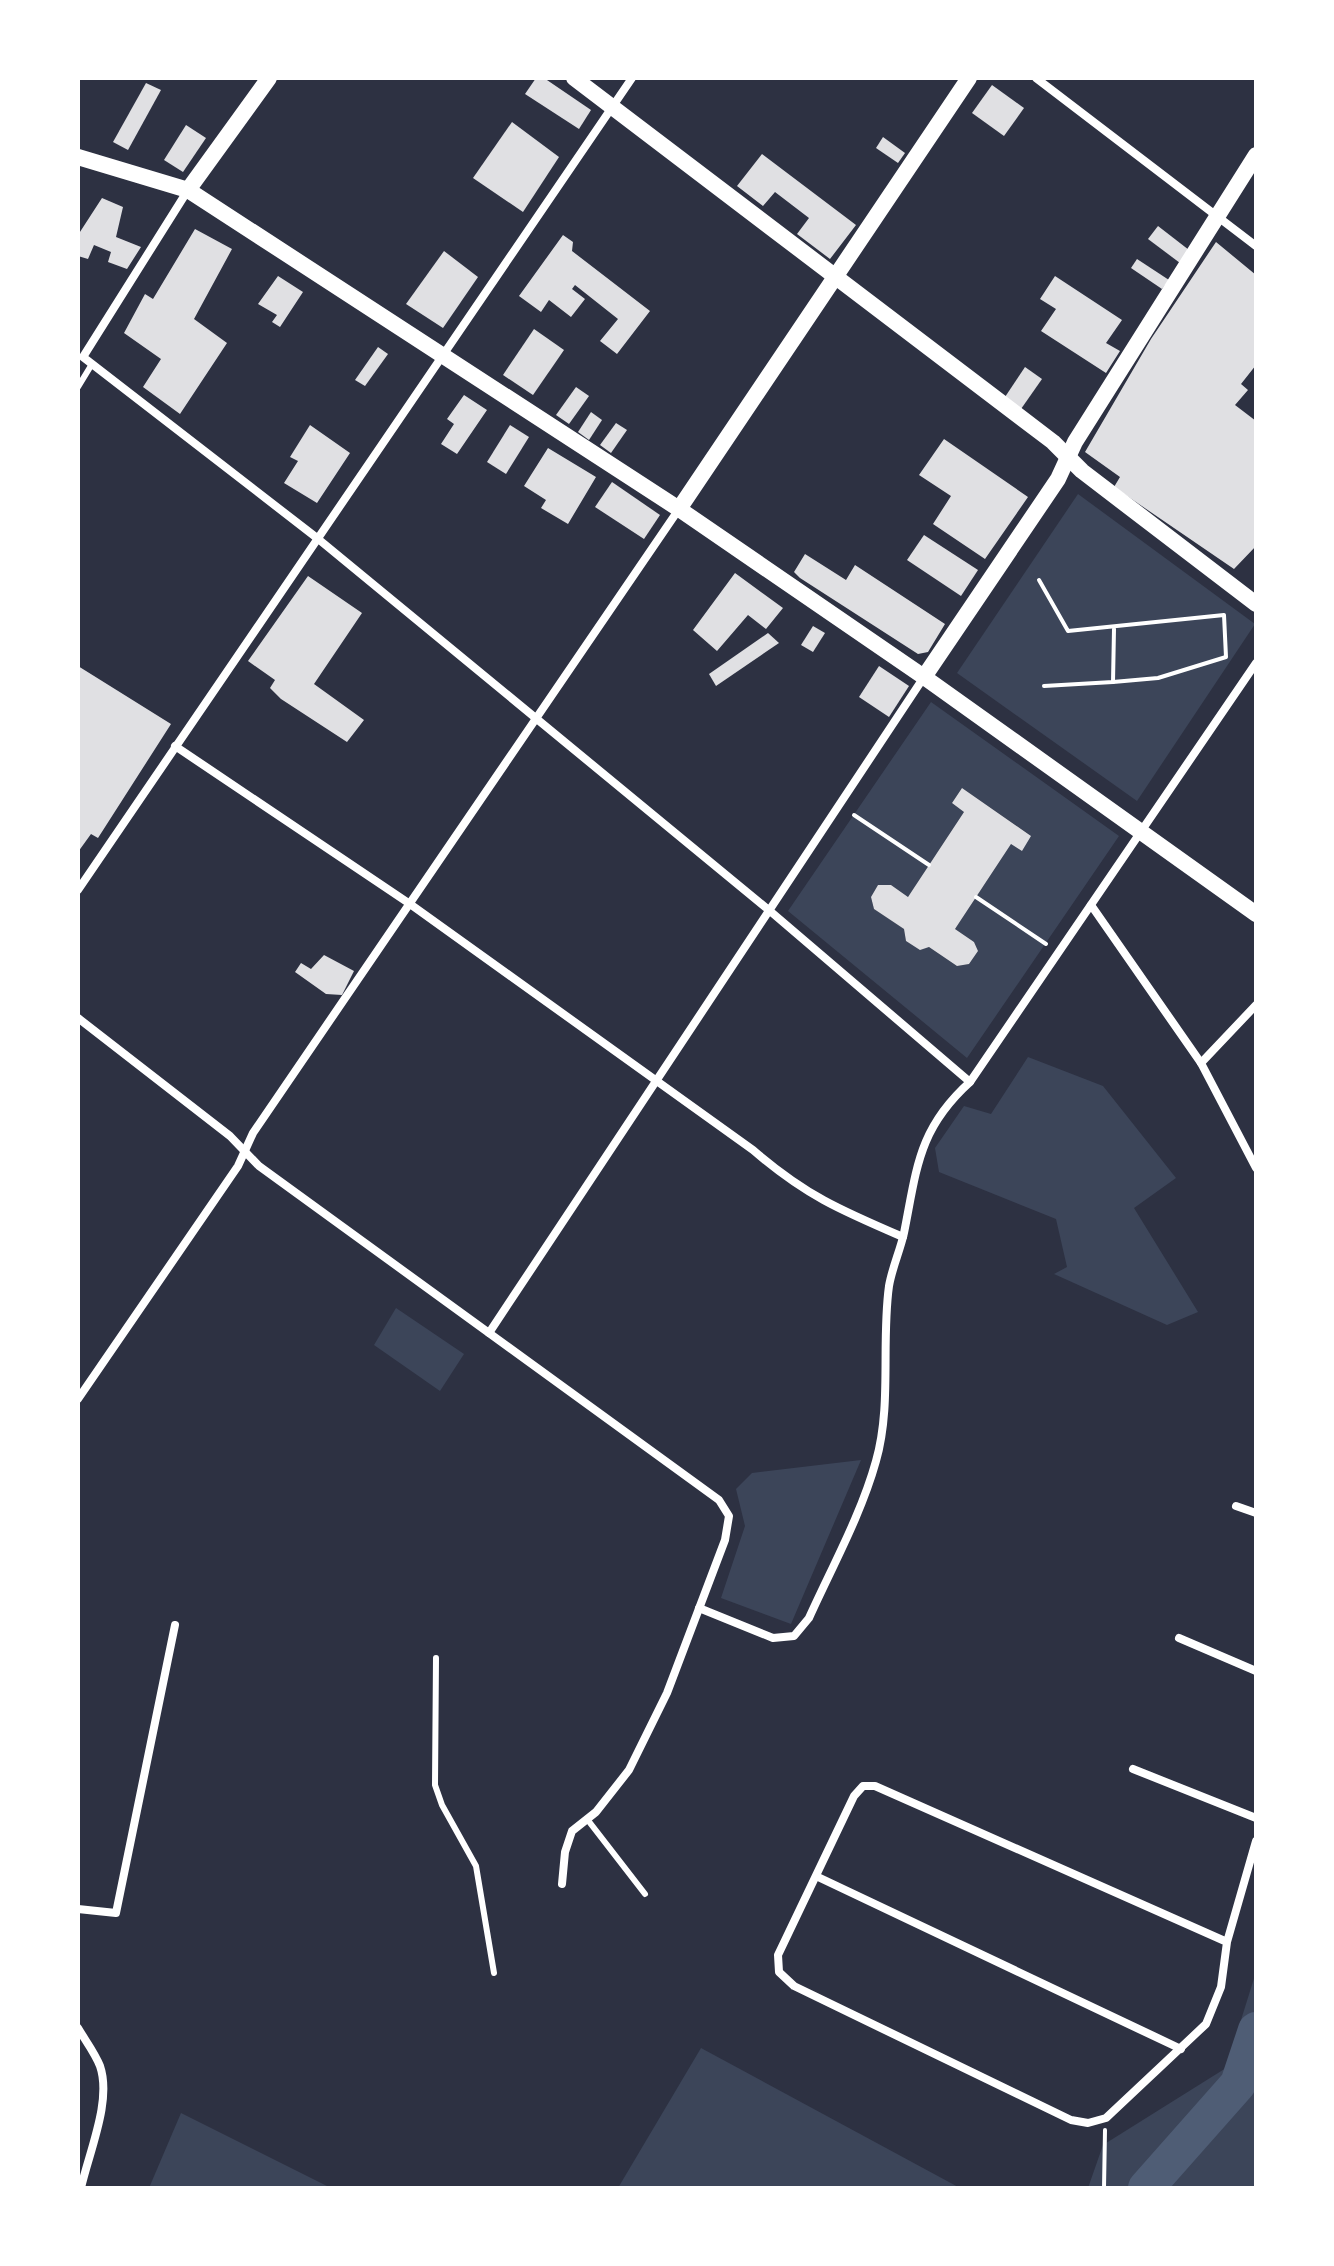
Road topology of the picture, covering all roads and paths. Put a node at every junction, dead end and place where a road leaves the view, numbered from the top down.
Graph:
1 (269, 78) edge
2 (574, 78) edge
3 (632, 78) edge
4 (969, 78) edge
5 (1036, 78) edge
6 (612, 106) junction
7 (1256, 155) edge
8 (78, 157) edge
9 (188, 190) junction
10 (1218, 217) junction
11 (1256, 246) edge
12 (837, 276) junction
13 (442, 354) junction
14 (92, 364) junction
15 (78, 387) edge
16 (1068, 456) junction
17 (679, 509) junction
18 (317, 538) junction
19 (1039, 580) dead end
20 (1256, 604) edge
21 (1114, 629) junction
22 (1256, 663) edge
23 (924, 677) junction
24 (1113, 682) junction
25 (1044, 686) dead end
26 (536, 718) junction
27 (175, 746) junction
28 (854, 815) dead end
29 (1141, 832) junction
30 (929, 865) dead end
31 (78, 890) edge
32 (976, 897) dead end
33 (410, 904) junction
34 (1091, 905) junction
35 (770, 911) junction
36 (1256, 914) edge
37 (1046, 944) dead end
38 (1256, 1005) edge
39 (78, 1018) edge
40 (1201, 1063) junction
41 (656, 1079) junction
42 (970, 1082) junction
43 (244, 1151) junction
44 (1256, 1168) edge
45 (903, 1237) junction
46 (489, 1333) junction
47 (78, 1399) edge
48 (1236, 1506) dead end
49 (1256, 1513) edge
50 (699, 1608) junction
51 (175, 1625) dead end
52 (1179, 1638) dead end
53 (436, 1658) dead end
54 (1256, 1671) edge
55 (1133, 1769) dead end
56 (1256, 1818) edge
57 (587, 1819) junction
58 (1256, 1841) edge
59 (818, 1877) junction
60 (562, 1884) dead end
61 (645, 1894) dead end
62 (78, 1909) edge
63 (1227, 1942) junction
64 (494, 1973) dead end
65 (78, 2028) edge
66 (1181, 2049) junction
67 (1106, 2118) junction
68 (81, 2188) edge
69 (1104, 2188) edge

1 - 9 main road
2 - 6 main road
3 - 6 street
4 - 12 main road
5 - 10 street
6 - 12 main road
6 - 13 street
7 - 10 main road
8 - 9 main road
9 - 13 main road
9 - 14 street
10 - 11 street
10 - 16 main road
12 - 16 main road
12 - 17 main road
13 - 17 main road
13 - 18 street
14 - 15 lane
14 - 18 street
16 - 20 main road
16 - 23 main road
17 - 23 main road
17 - 26 street
18 - 26 street
18 - 27 street
19 - 21 path
21 - 24 path
21 - 24 path
22 - 29 street
23 - 29 main road
23 - 35 street
24 - 25 path
26 - 33 street
26 - 35 street
27 - 31 street
27 - 33 street
28 - 30 path
29 - 34 street
29 - 36 main road
32 - 37 path
33 - 41 street
33 - 43 street
34 - 40 street
34 - 42 street
35 - 41 street
35 - 42 street
38 - 40 street
39 - 43 street
40 - 44 street
41 - 45 street
41 - 46 street
42 - 45 street
43 - 46 street
43 - 47 street
45 - 50 street
46 - 50 street
48 - 49 street
50 - 57 street
51 - 62 street
52 - 54 street
53 - 64 lane
55 - 56 street
57 - 60 street
57 - 61 lane
58 - 63 street
59 - 63 street
59 - 66 street
59 - 67 street
63 - 66 street
65 - 68 street
66 - 67 street
67 - 69 path

